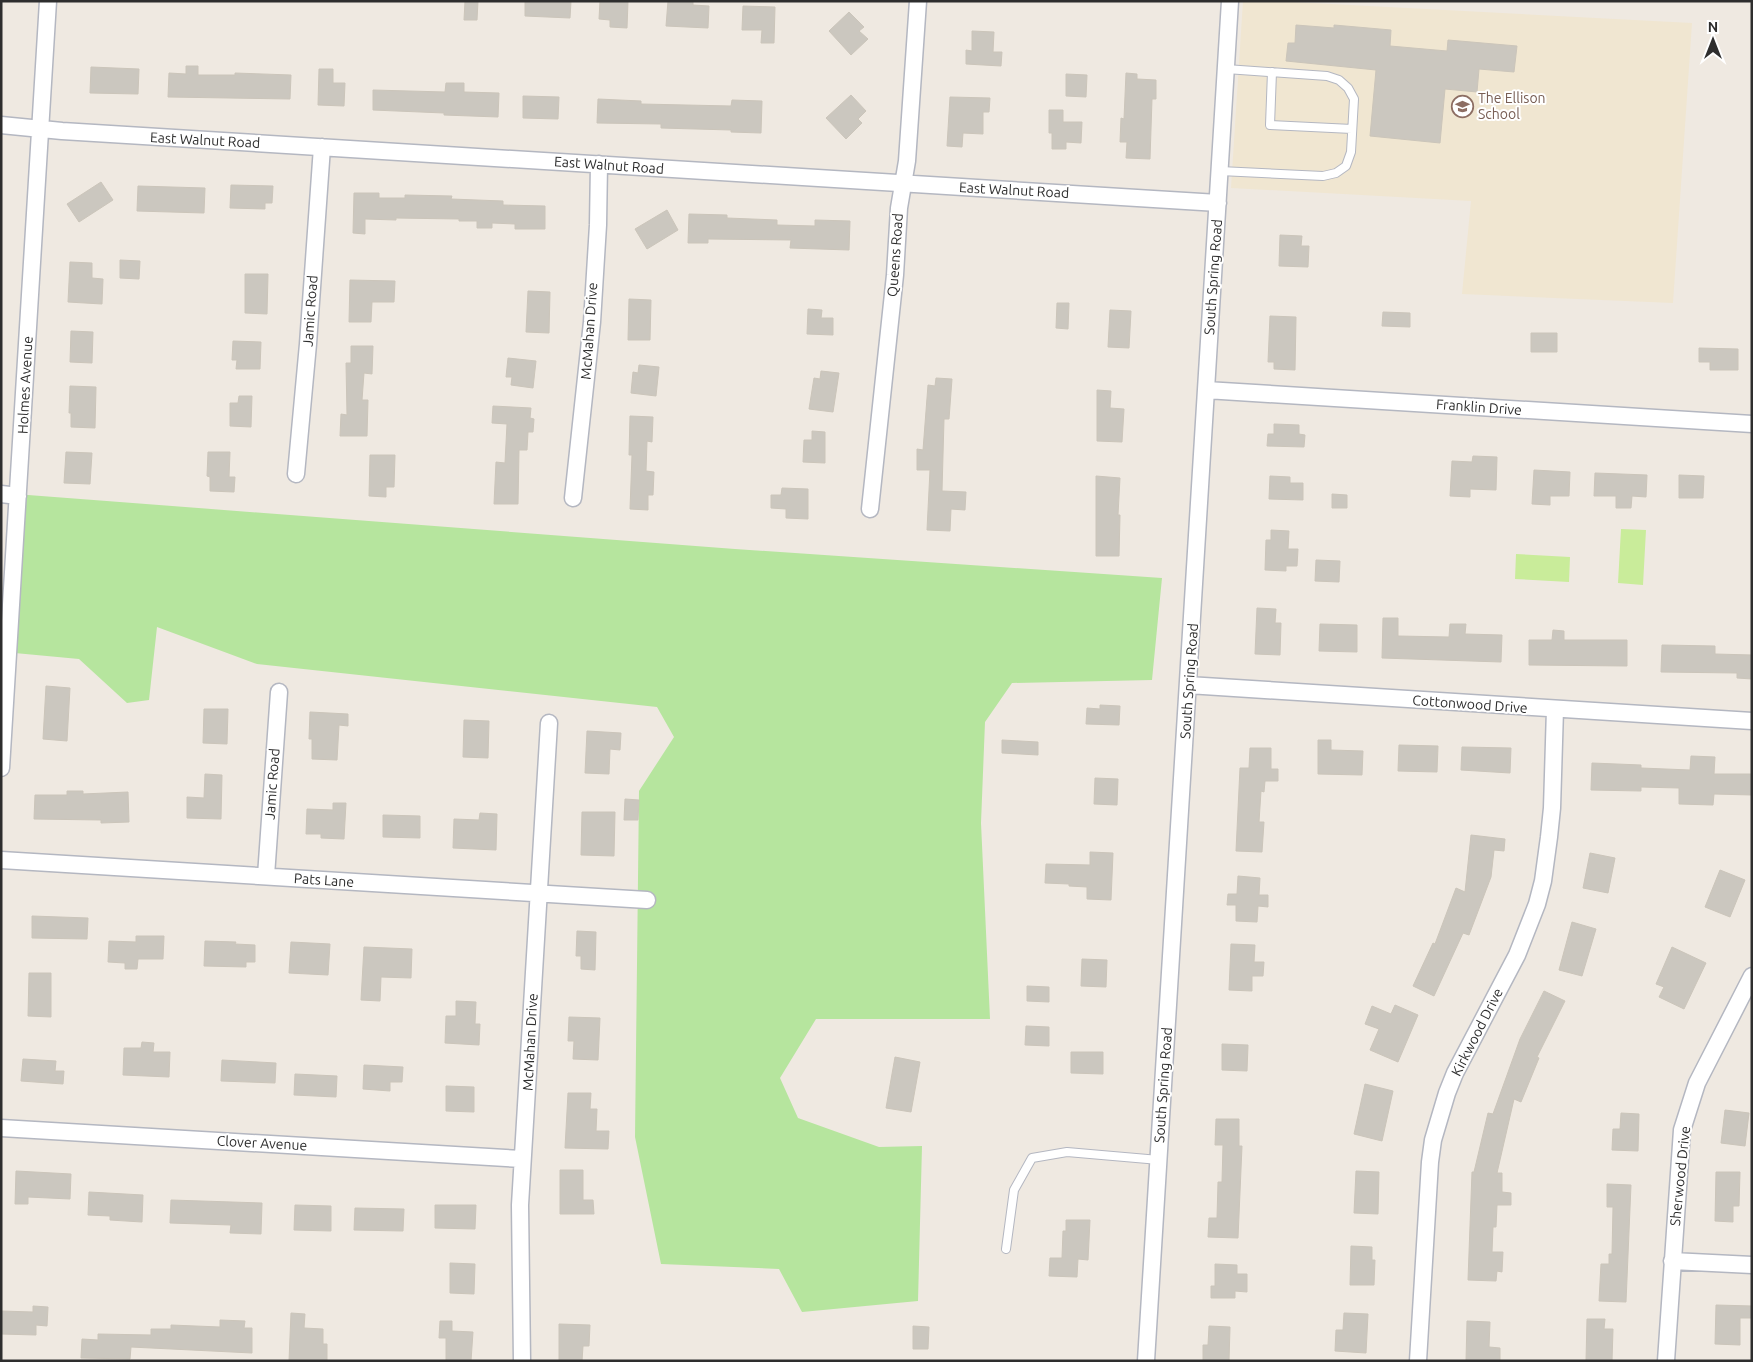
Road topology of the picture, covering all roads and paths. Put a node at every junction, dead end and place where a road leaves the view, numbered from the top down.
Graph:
1 (48, 1) edge
2 (918, 1) edge
3 (1230, 1) edge
4 (1226, 69) junction
5 (1272, 72) junction
6 (1, 125) edge
7 (40, 129) junction
8 (1352, 130) junction
9 (322, 147) junction
10 (599, 164) junction
11 (1220, 171) junction
12 (903, 184) junction
13 (1218, 203) junction
14 (1206, 390) junction
15 (1752, 424) edge
16 (296, 474) dead end
17 (1, 494) edge
18 (18, 496) junction
19 (573, 498) dead end
20 (870, 509) dead end
21 (1188, 686) junction
22 (279, 692) dead end
23 (1554, 709) junction
24 (1752, 721) edge
25 (549, 723) dead end
26 (1, 768) edge
27 (1, 860) edge
28 (266, 876) junction
29 (538, 893) junction
30 (647, 900) dead end
31 (1752, 976) edge
32 (1, 1128) edge
33 (522, 1159) junction
34 (1158, 1160) junction
35 (1006, 1249) dead end
36 (1672, 1261) junction
37 (1752, 1265) edge
38 (522, 1361) edge
39 (1146, 1361) edge
40 (1418, 1361) edge
41 (1666, 1361) edge

1 - 7 street, Holmes Avenue
2 - 12 street, Queens Road
3 - 4 street, South Spring Road
4 - 5 lane
4 - 11 street, South Spring Road
5 - 8 lane
5 - 8 lane
6 - 7 street, East Walnut Road
7 - 9 street, East Walnut Road
7 - 18 street, Holmes Avenue
8 - 11 lane
9 - 10 street, East Walnut Road
9 - 16 street, Jamic Road
10 - 12 street, East Walnut Road
10 - 19 street, McMahan Drive
11 - 13 street, South Spring Road
12 - 13 street, East Walnut Road
12 - 20 street, Queens Road
13 - 14 street, South Spring Road
14 - 15 street, Franklin Drive
14 - 21 street, South Spring Road
17 - 18 street
18 - 26 street, Holmes Avenue
21 - 23 street, Cottonwood Drive
21 - 34 street, South Spring Road
22 - 28 street, Jamic Road
23 - 24 street, Cottonwood Drive
23 - 40 street, Kirkwood Drive
25 - 29 street, McMahan Drive
27 - 28 street, Pats Lane
28 - 29 street, Pats Lane
29 - 30 street, Pats Lane
29 - 33 street, McMahan Drive
31 - 36 street, Sherwood Drive
32 - 33 street, Clover Avenue
33 - 38 street, McMahan Drive
34 - 35 lane
34 - 39 street, South Spring Road
36 - 37 street
36 - 41 street, Sherwood Drive

